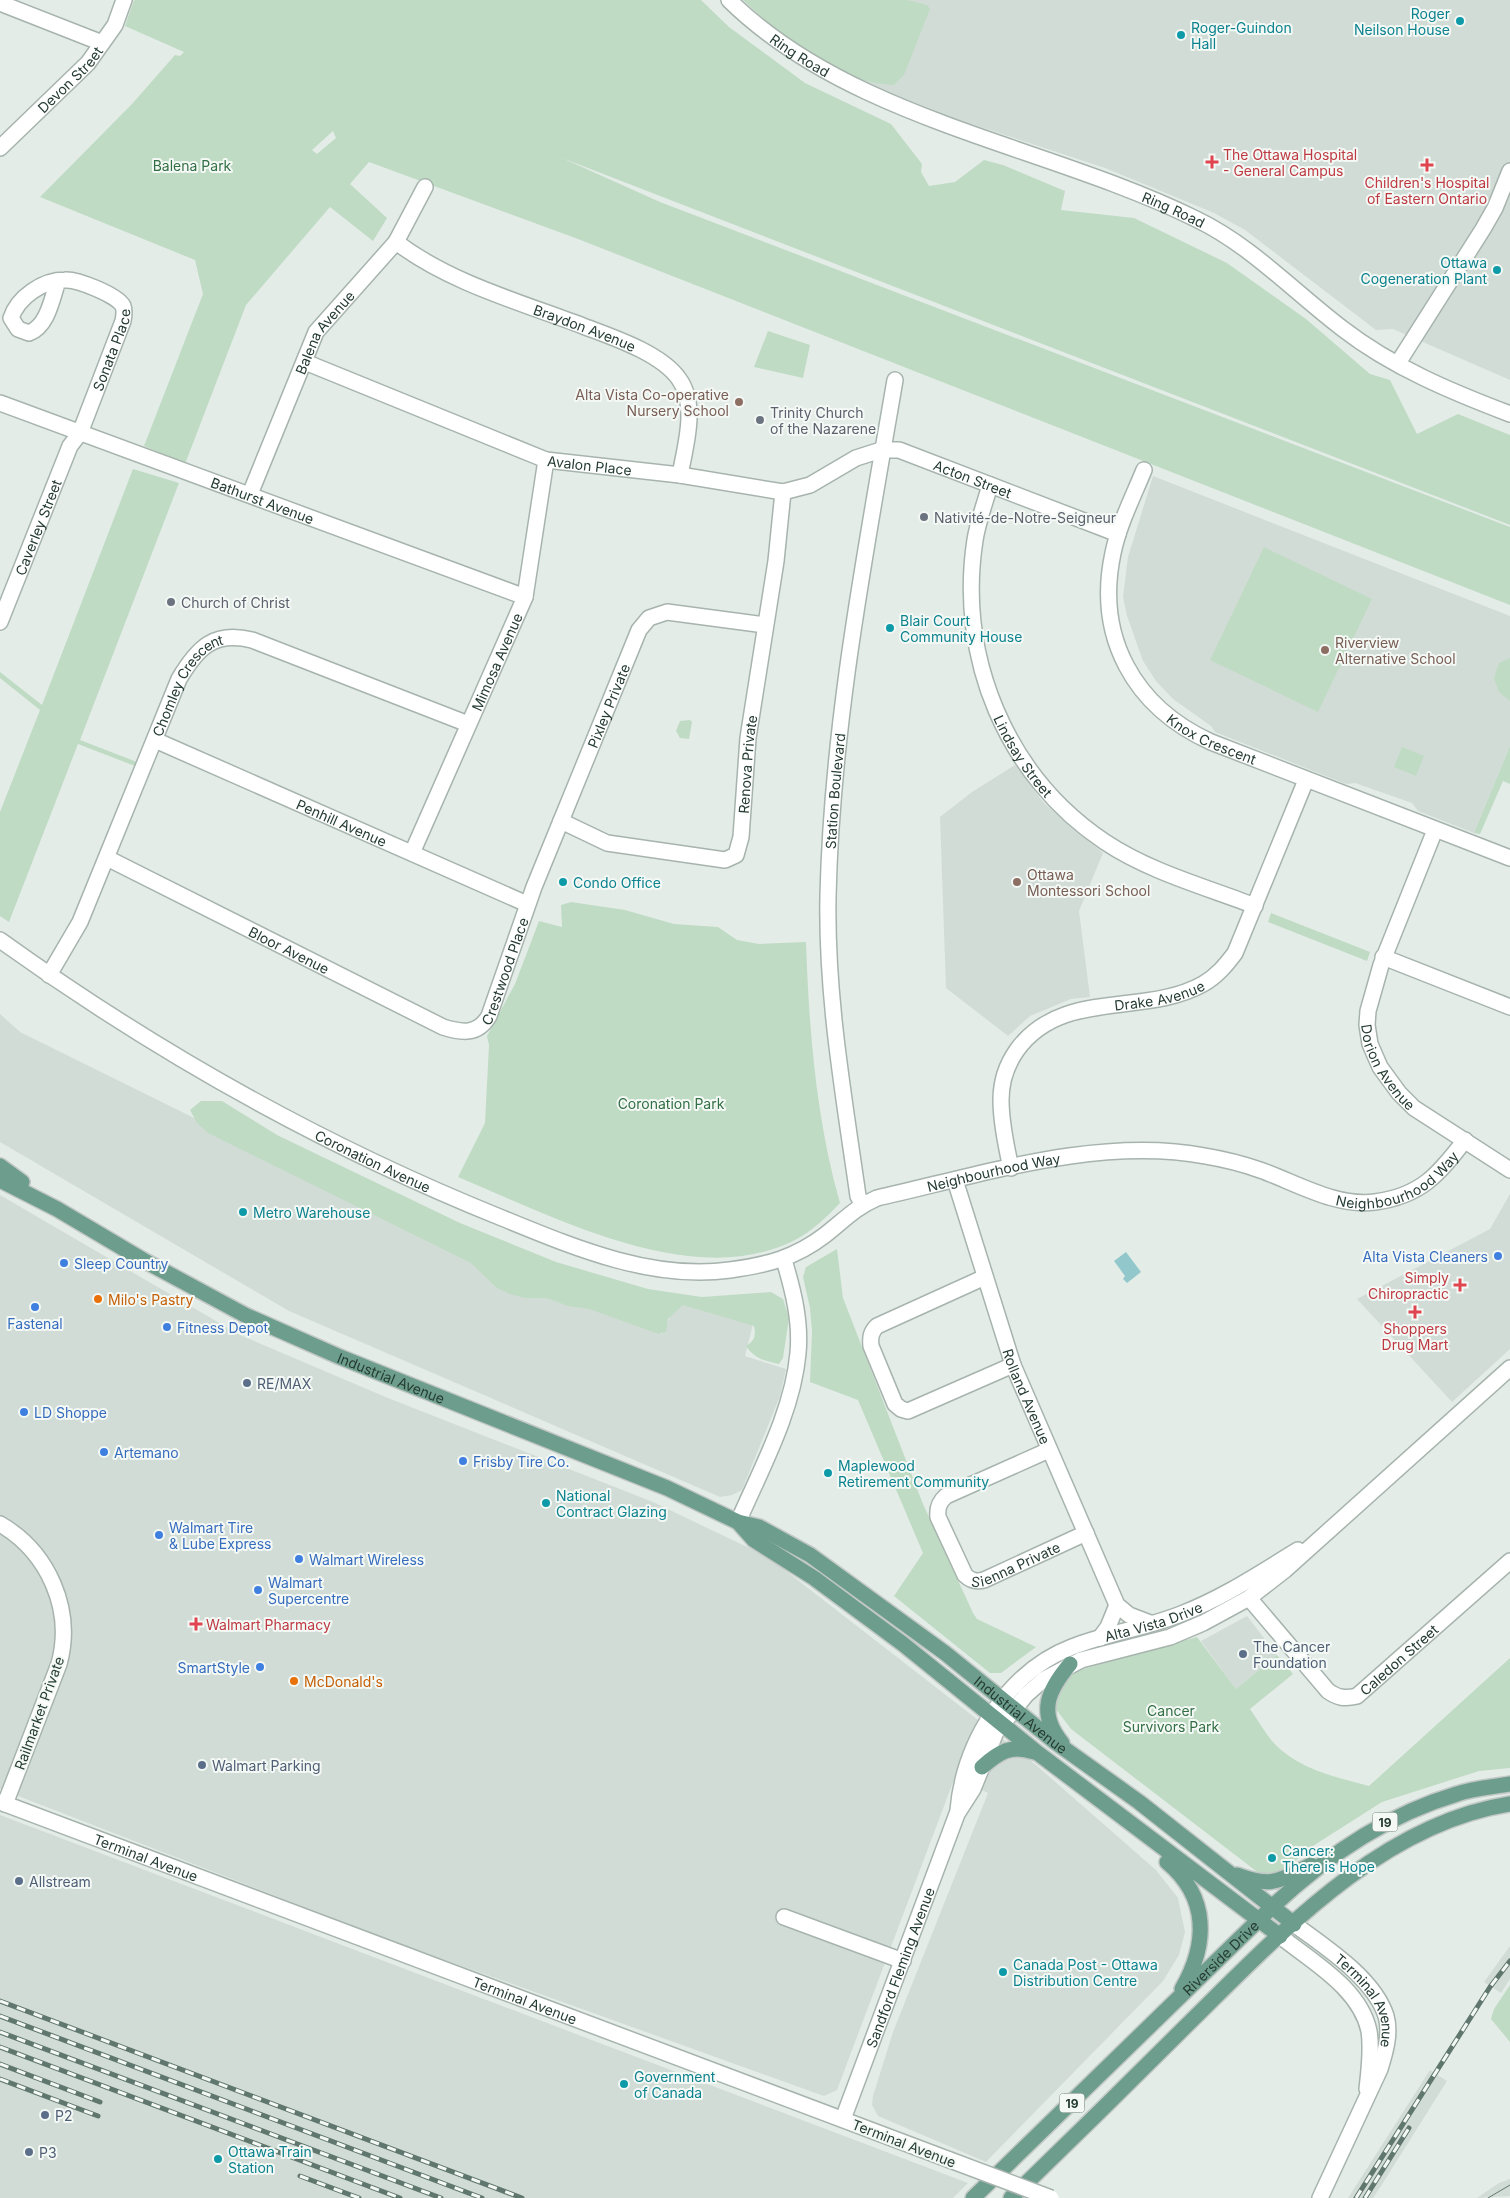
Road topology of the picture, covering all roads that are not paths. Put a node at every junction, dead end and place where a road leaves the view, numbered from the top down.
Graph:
1 (124, 0) edge
2 (729, 0) edge
3 (0, 3) edge
4 (102, 44) junction
5 (0, 148) edge
6 (1510, 171) edge
7 (425, 188) dead end
8 (396, 242) junction
9 (58, 281) dead end
10 (305, 362) junction
11 (1398, 363) junction
12 (894, 380) dead end
13 (0, 404) edge
14 (1510, 414) edge
15 (80, 433) junction
16 (881, 450) junction
17 (546, 460) junction
18 (1144, 470) dead end
19 (680, 476) junction
20 (990, 485) junction
21 (782, 492) junction
22 (250, 494) junction
23 (1118, 534) junction
24 (525, 597) junction
25 (0, 622) edge
26 (765, 625) junction
27 (468, 724) junction
28 (155, 740) junction
29 (1306, 780) junction
30 (561, 821) junction
31 (1435, 830) junction
32 (412, 853) junction
33 (107, 858) junction
34 (1510, 858) edge
35 (527, 904) junction
36 (1255, 906) junction
37 (0, 940) edge
38 (1383, 957) junction
39 (49, 975) junction
40 (1510, 1007) edge
41 (472, 1032) joint
42 (1465, 1140) junction
43 (0, 1166) edge
44 (1011, 1168) junction
45 (1510, 1170) edge
46 (0, 1180) edge
47 (955, 1180) junction
48 (862, 1204) junction
49 (57, 1209) junction
50 (784, 1260) junction
51 (985, 1277) junction
52 (1013, 1365) junction
53 (1510, 1368) edge
54 (1049, 1450) junction
55 (738, 1522) junction
56 (0, 1524) edge
57 (1086, 1533) junction
58 (1323, 1535) junction
59 (1510, 1561) edge
60 (1249, 1598) junction
61 (1117, 1605) junction
62 (1150, 1623) junction
63 (1100, 1638) junction
64 (1070, 1664) junction
65 (1008, 1703) junction
66 (997, 1719) junction
67 (1039, 1754) junction
68 (1083, 1763) junction
69 (982, 1767) junction
70 (1510, 1784) edge
71 (3, 1803) edge
72 (1510, 1804) edge
73 (957, 1814) junction
74 (1134, 1827) junction
75 (1344, 1848) junction
76 (1223, 1870) junction
77 (1272, 1907) junction
78 (784, 1917) dead end
79 (1258, 1920) junction
80 (1294, 1924) junction
81 (1280, 1936) junction
82 (903, 1961) junction
83 (1170, 2007) junction
84 (1366, 2096) junction
85 (843, 2119) junction
86 (973, 2198) edge
87 (1011, 2198) edge
88 (1051, 2198) edge
89 (1320, 2198) edge

1 - 4 street, Devon Street
2 - 11 street, Ring Road
3 - 4 street
4 - 5 street, Devon Street
6 - 11 street
7 - 8 street, Balena Avenue
8 - 10 street, Balena Avenue
8 - 19 street, Braydon Avenue
9 - 15 street, Sonata Place
10 - 17 street, Avalon Place
10 - 22 street, Balena Avenue
11 - 14 street, Ring Road
12 - 16 street, Station Boulevard
13 - 15 street, Bathurst Avenue
15 - 22 street, Bathurst Avenue
15 - 25 street, Caverley Street
16 - 20 street, Acton Street
16 - 21 street, Avalon Place
16 - 48 street, Station Boulevard
17 - 19 street, Avalon Place
17 - 24 street, Mimosa Avenue
18 - 23 street, Knox Crescent
19 - 21 street, Avalon Place
20 - 23 street, Acton Street
20 - 36 street, Lindsay Street
21 - 26 street, Renova Private
22 - 24 street, Bathurst Avenue
23 - 29 street, Knox Crescent
24 - 27 street, Mimosa Avenue
26 - 30 street, Pixley Private
26 - 30 street, Renova Private
27 - 28 street, Chomley Crescent
27 - 32 street, Mimosa Avenue
28 - 32 street, Penhill Avenue
28 - 33 street, Chomley Crescent
29 - 31 street, Knox Crescent
29 - 36 street, Drake Avenue
30 - 35 street, Pixley Private
31 - 34 street, Knox Crescent
31 - 38 street, Dorion Avenue
32 - 35 street, Penhill Avenue
33 - 39 street, Chomley Crescent
33 - 41 street, Bloor Avenue
35 - 41 street, Crestwood Place
36 - 44 street, Drake Avenue
37 - 39 street, Coronation Avenue
38 - 40 street
38 - 42 street, Dorion Avenue
39 - 50 street, Coronation Avenue
42 - 44 street, Neighbourhood Way
42 - 45 street, Dorion Avenue
43 - 49 main road, Industrial Avenue
44 - 47 street, Neighbourhood Way
46 - 49 main road, Industrial Avenue
47 - 48 street, Neighbourhood Way
47 - 51 street, Rolland Avenue
48 - 50 street, Neighbourhood Way
49 - 55 main road, Industrial Avenue
50 - 55 street
51 - 52 street, Rolland Avenue
51 - 52 street
52 - 54 street, Rolland Avenue
53 - 58 street, Alta Vista Drive
54 - 57 street, Rolland Avenue
54 - 57 street, Sienna Private
55 - 65 main road, Industrial Avenue
55 - 66 main road, Industrial Avenue
56 - 71 street, Railmarket Private
57 - 61 street, Rolland Avenue
58 - 60 street, Alta Vista Drive
58 - 62 street, Alta Vista Drive
59 - 60 street, Caledon Street
60 - 64 street, Alta Vista Drive
61 - 62 street
61 - 63 street
62 - 63 street, Alta Vista Drive
63 - 65 street, Alta Vista Drive
64 - 65 street, Alta Vista Drive
64 - 68 main road
65 - 66 street, Alta Vista Drive
65 - 68 main road, Industrial Avenue
66 - 67 main road, Industrial Avenue
66 - 69 street, Sandford Fleming Avenue
66 - 73 street, Sandford Fleming Avenue
67 - 69 main road
67 - 74 main road, Industrial Avenue
68 - 76 main road, Industrial Avenue
69 - 73 street, Sandford Fleming Avenue
70 - 75 main road, Riverside Drive / 19
71 - 85 street, Terminal Avenue
72 - 80 main road, Riverside Drive / 19
73 - 82 street, Sandford Fleming Avenue
74 - 79 main road, Industrial Avenue
74 - 83 main road
75 - 76 main road
75 - 77 main road, Riverside Drive / 19
76 - 77 main road, Industrial Avenue
77 - 79 main road, Riverside Drive / 19
77 - 80 main road, Industrial Avenue
78 - 82 street
79 - 81 main road, Industrial Avenue
79 - 83 main road, Riverside Drive / 19
80 - 81 main road, Riverside Drive / 19
80 - 84 street, Terminal Avenue
81 - 84 street, Terminal Avenue
81 - 87 main road, Riverside Drive / 19
82 - 85 street, Sandford Fleming Avenue
83 - 86 main road, Riverside Drive / 19
84 - 89 street, Terminal Avenue
85 - 88 street, Terminal Avenue, bridge

